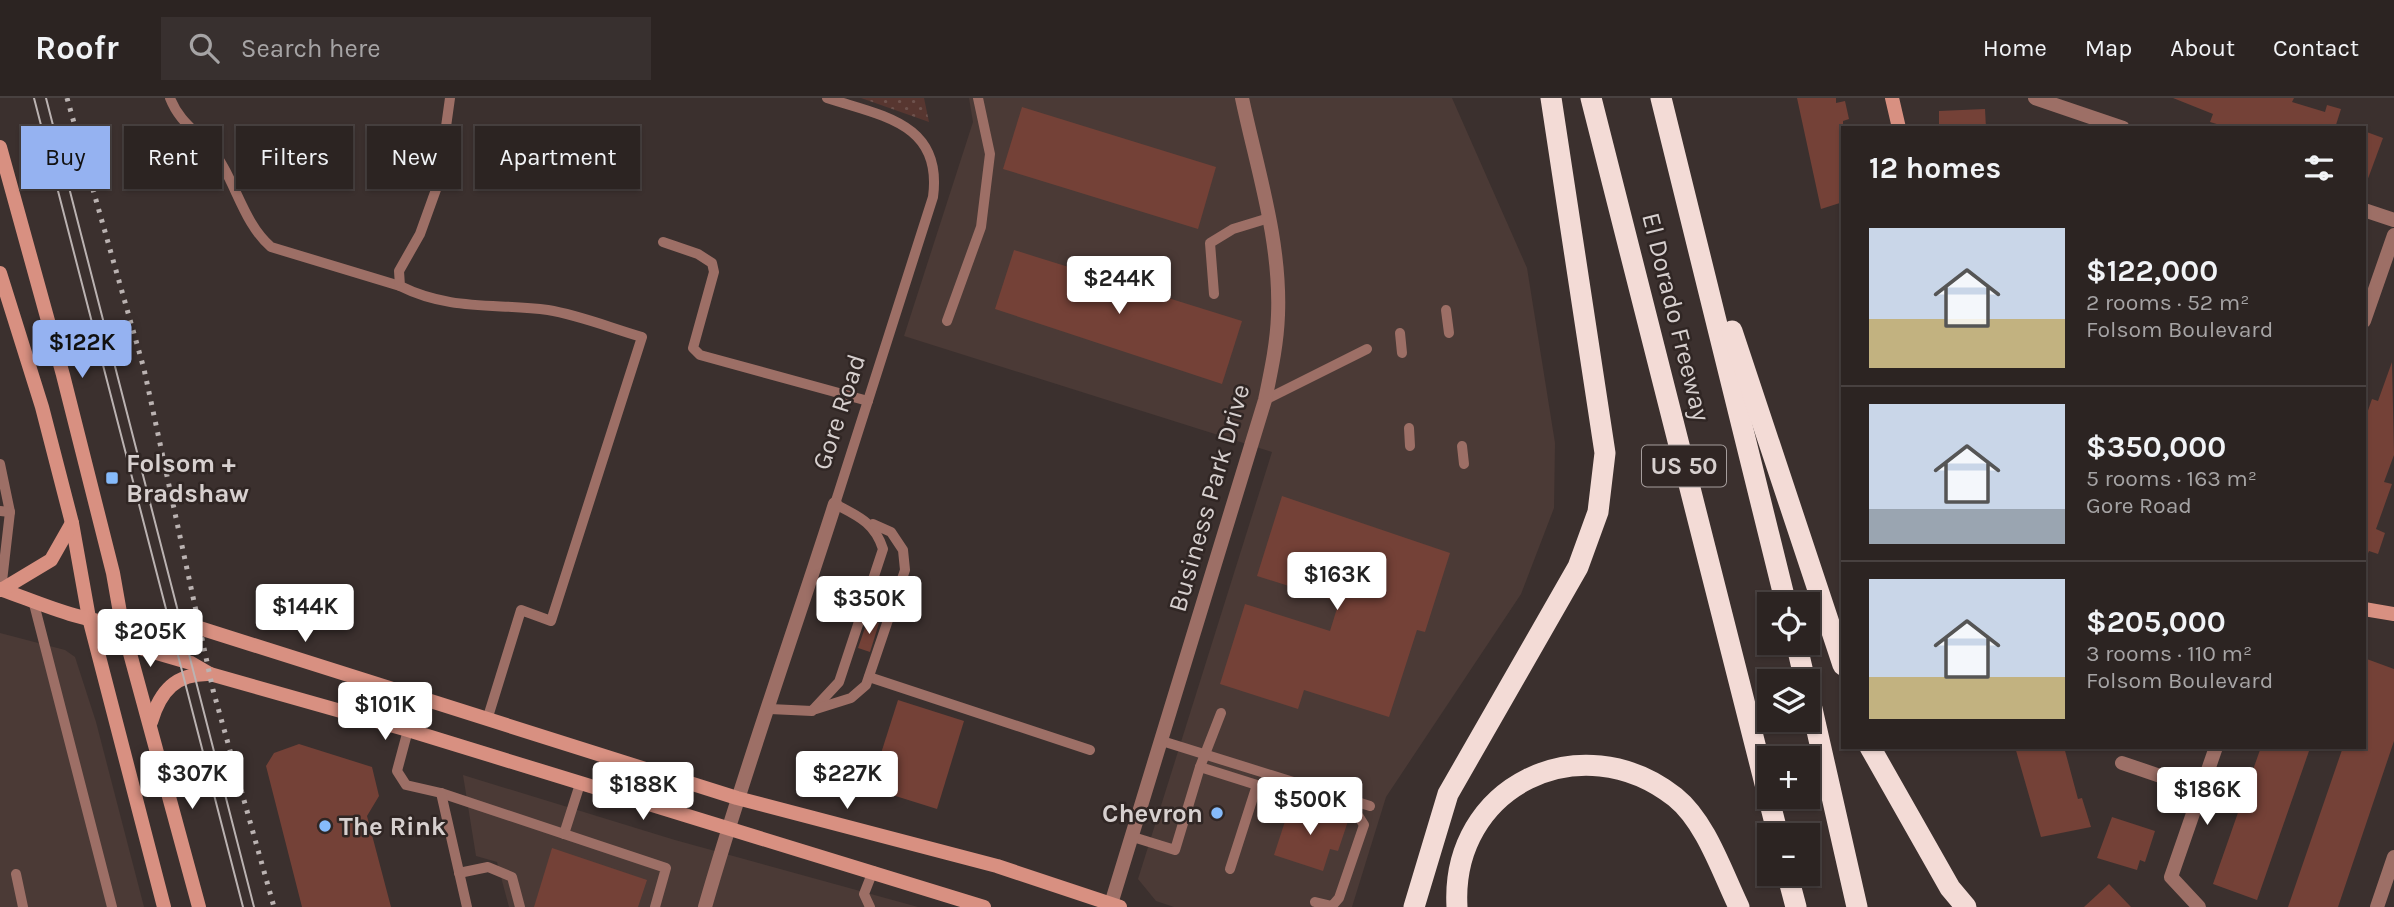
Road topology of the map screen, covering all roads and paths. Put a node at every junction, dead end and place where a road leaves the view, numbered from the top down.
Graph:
1 (170, 98) edge
2 (450, 98) edge
3 (827, 98) edge
4 (978, 98) edge
5 (1242, 98) edge
6 (1551, 98) edge
7 (1591, 98) edge
8 (1661, 98) edge
9 (1892, 98) edge
10 (2035, 98) edge
11 (1899, 126) edge
12 (2117, 126) edge
13 (0, 147) edge
14 (1681, 178) junction
15 (2366, 211) edge
16 (1269, 218) junction
17 (2394, 220) edge
18 (2394, 235) edge
19 (663, 242) dead end
20 (1, 278) edge
21 (400, 286) junction
22 (1214, 294) dead end
23 (1446, 310) dead end
24 (2366, 315) edge
25 (947, 321) dead end
26 (1400, 332) dead end
27 (1449, 333) dead end
28 (1367, 349) dead end
29 (1402, 353) dead end
30 (1265, 400) junction
31 (868, 401) junction
32 (1409, 428) dead end
33 (1410, 446) dead end
34 (1462, 446) dead end
35 (0, 464) edge
36 (1464, 464) dead end
37 (835, 504) junction
38 (5, 511) edge
39 (865, 520) junction
40 (72, 523) junction
41 (0, 590) edge
42 (1783, 592) edge
43 (33, 600) junction
44 (2366, 609) edge
45 (2394, 614) edge
46 (89, 618) junction
47 (122, 624) junction
48 (1841, 659) edge
49 (209, 674) junction
50 (869, 677) junction
51 (770, 709) junction
52 (812, 710) junction
53 (1221, 713) dead end
54 (487, 720) junction
55 (151, 723) junction
56 (408, 730) junction
57 (1817, 732) edge
58 (1162, 741) junction
59 (1871, 749) edge
60 (2215, 749) edge
61 (1090, 750) dead end
62 (1205, 754) junction
63 (2122, 763) dead end
64 (1200, 767) junction
65 (580, 784) junction
66 (1257, 785) junction
67 (2201, 790) junction
68 (441, 793) junction
69 (737, 798) junction
70 (1370, 806) dead end
71 (1775, 823) edge
72 (728, 830) junction
73 (564, 834) junction
74 (1133, 837) junction
75 (2394, 857) edge
76 (1230, 869) dead end
77 (873, 871) junction
78 (459, 873) junction
79 (16, 874) dead end
80 (1790, 886) edge
81 (970, 902) junction
82 (1315, 902) dead end
83 (1113, 906) edge
84 (23, 907) edge
85 (112, 907) edge
86 (164, 907) edge
87 (199, 907) edge
88 (467, 907) edge
89 (520, 907) edge
90 (655, 907) edge
91 (705, 907) edge
92 (870, 907) edge
93 (984, 907) edge
94 (996, 907) edge
95 (1414, 907) edge
96 (1457, 907) edge
97 (1739, 907) edge
98 (1796, 907) edge
99 (1857, 907) edge
100 (1966, 907) edge
101 (2199, 907) edge
102 (2377, 907) edge

1 - 21 lane
2 - 21 lane
3 - 31 lane, Gore Road
4 - 25 lane
5 - 16 street, Business Park Drive
6 - 95 highway
7 - 71 highway, El Dorado Freeway / US 50
8 - 14 highway, El Dorado Freeway / US 50
9 - 11 main road
10 - 12 street
13 - 47 main road
14 - 42 highway, El Dorado Freeway / US 50
14 - 48 highway
15 - 17 street
16 - 22 lane
16 - 30 street, Business Park Drive
18 - 24 street
19 - 31 lane
20 - 40 main road
21 - 54 lane
23 - 27 lane
26 - 29 lane
28 - 30 lane
30 - 58 street, Business Park Drive
31 - 37 lane, Gore Road
32 - 33 lane
34 - 36 lane
35 - 38 lane
37 - 39 lane
37 - 51 street, Gore Road
38 - 41 lane
39 - 50 lane
39 - 52 lane
40 - 41 main road
40 - 46 main road
41 - 43 main road
43 - 46 main road
43 - 85 lane
44 - 45 main road
46 - 47 main road
46 - 86 main road
47 - 49 main road
47 - 54 main road
47 - 55 main road
49 - 55 main road
49 - 56 main road
50 - 52 lane
50 - 61 lane
51 - 52 lane
51 - 69 street, Gore Road
53 - 62 lane
54 - 69 main road
55 - 87 main road
56 - 65 main road
56 - 68 lane
57 - 99 highway
58 - 62 lane
58 - 74 street, Business Park Drive
59 - 100 highway
60 - 67 street
62 - 64 lane
62 - 70 lane
63 - 67 street
64 - 66 lane
64 - 74 lane
65 - 72 main road
65 - 73 lane
66 - 76 lane
66 - 82 lane
67 - 101 street
68 - 73 lane
68 - 78 lane
69 - 72 street, Gore Road
69 - 83 main road
72 - 77 main road
72 - 91 street, Gore Road
73 - 90 lane
74 - 83 street, Business Park Drive
75 - 102 street
77 - 81 main road
77 - 92 lane
78 - 88 lane
78 - 89 lane
79 - 84 lane
80 - 98 highway
81 - 93 main road
81 - 94 main road
96 - 97 highway

